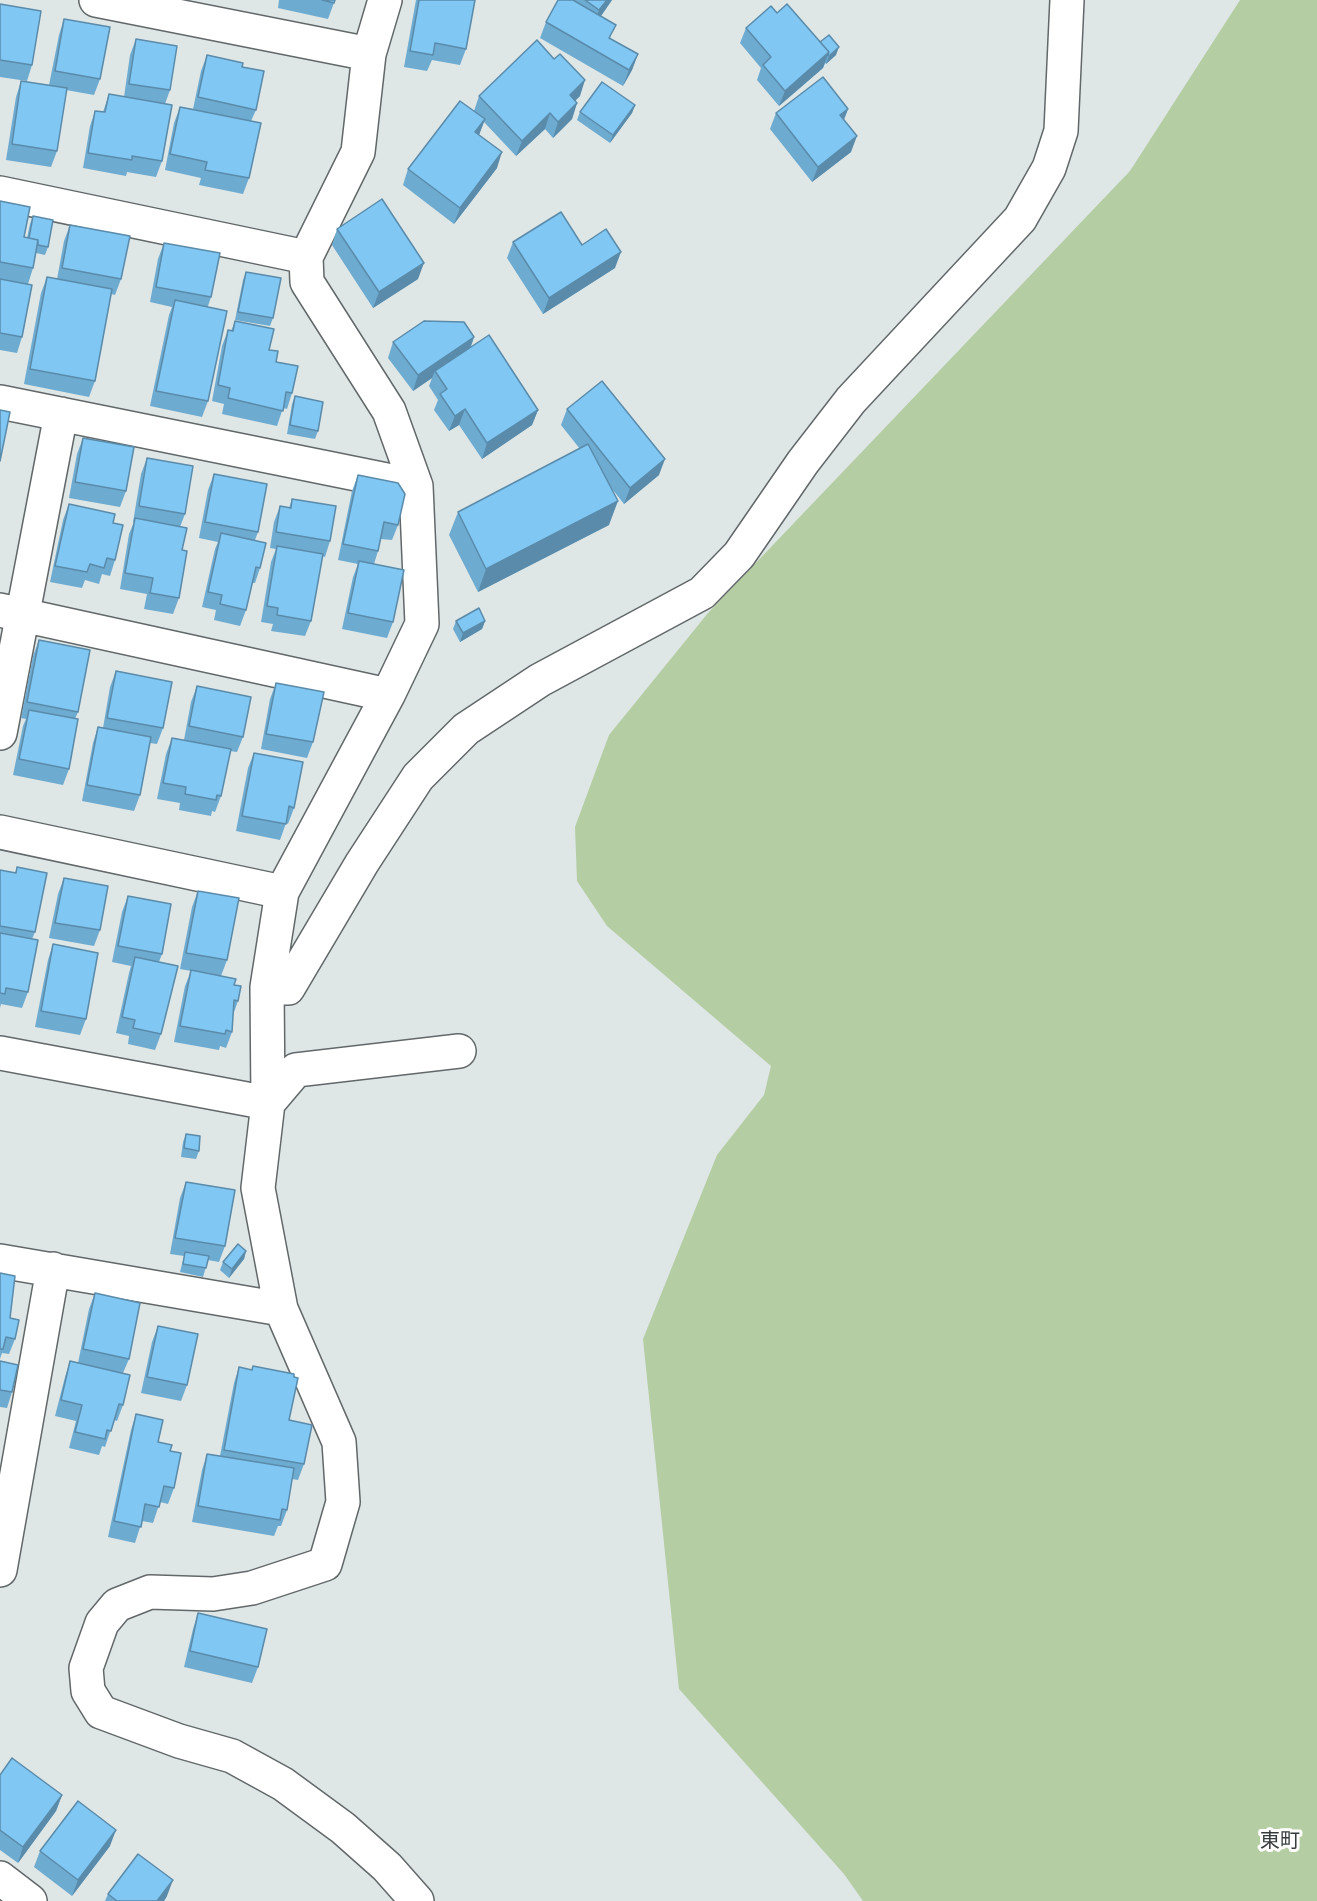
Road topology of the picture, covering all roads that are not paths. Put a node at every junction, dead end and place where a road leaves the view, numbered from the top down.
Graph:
1 (96, 0) edge
2 (385, 0) edge
3 (1067, 0) edge
4 (369, 54) junction
5 (0, 193) edge
6 (306, 256) junction
7 (0, 402) edge
8 (62, 414) junction
9 (416, 486) junction
10 (12, 613) edge
11 (388, 694) junction
12 (0, 733) edge
13 (0, 832) edge
14 (282, 892) junction
15 (267, 987) junction
16 (459, 1051) dead end
17 (0, 1053) edge
18 (268, 1103) junction
19 (0, 1261) edge
20 (53, 1269) junction
21 (281, 1309) junction
22 (9, 1471) edge
23 (0, 1570) edge
24 (0, 1878) edge
25 (30, 1901) edge
26 (417, 1901) edge

1 - 4 street
2 - 4 street
3 - 15 street
4 - 6 street
5 - 6 street
6 - 9 street
7 - 8 street
8 - 9 street
8 - 10 street
9 - 11 street
10 - 11 street
10 - 12 street
11 - 14 street
13 - 14 street
14 - 15 street
15 - 18 street
16 - 18 street
17 - 18 street
18 - 21 street
19 - 20 street
20 - 21 street
20 - 22 street
21 - 26 street
22 - 23 street
24 - 25 street

